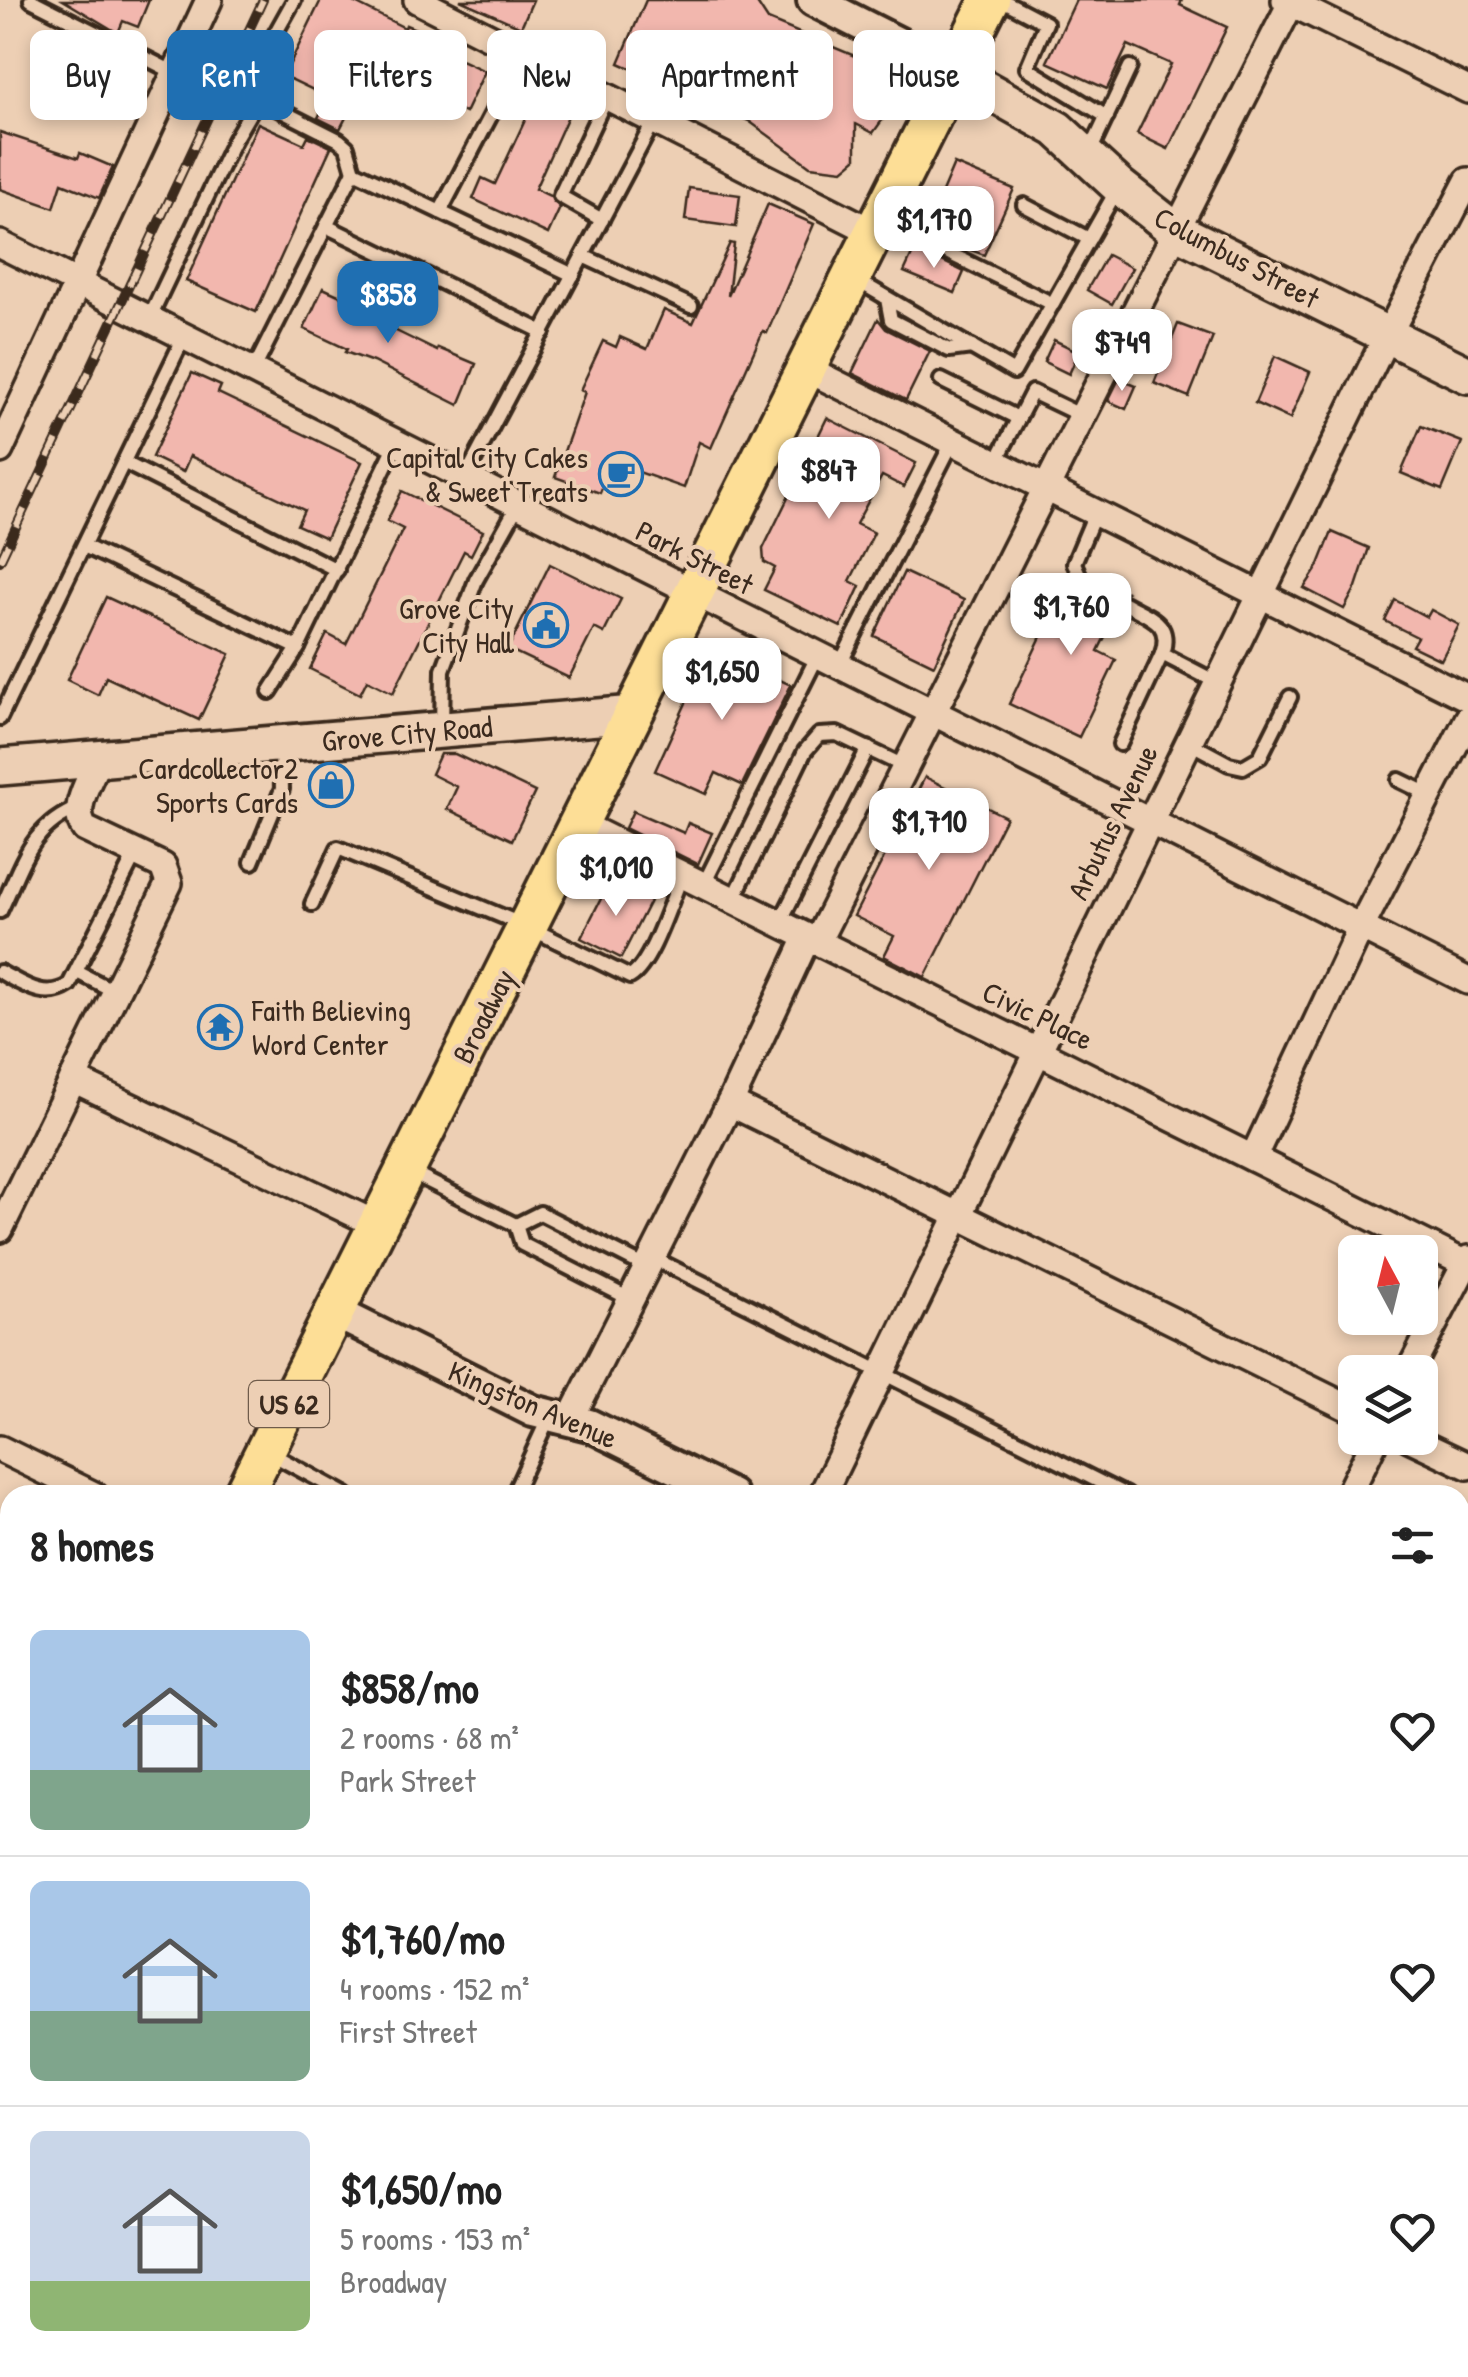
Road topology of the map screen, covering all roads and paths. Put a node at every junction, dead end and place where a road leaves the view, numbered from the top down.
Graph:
1 (31, 0) edge
2 (209, 0) edge
3 (294, 0) edge
4 (417, 0) edge
5 (813, 0) edge
6 (990, 0) edge
7 (1002, 0) edge
8 (1288, 2) edge
9 (195, 30) edge
10 (277, 30) edge
11 (872, 30) edge
12 (974, 30) edge
13 (487, 36) edge
14 (1130, 67) dead end
15 (167, 69) edge
16 (167, 90) edge
17 (1468, 90) edge
18 (995, 94) edge
19 (607, 96) joint
20 (294, 117) edge
21 (1107, 117) junction
22 (245, 120) edge
23 (488, 120) edge
24 (928, 120) edge
25 (654, 121) junction
26 (1088, 156) junction
27 (354, 171) junction
28 (1468, 181) edge
29 (1119, 186) junction
30 (1024, 205) dead end
31 (440, 212) junction
32 (602, 220) junction
33 (876, 225) junction
34 (326, 226) junction
35 (1175, 230) junction
36 (1089, 239) junction
37 (0, 244) edge
38 (583, 256) junction
39 (573, 275) junction
40 (850, 277) junction
41 (78, 283) junction
42 (1053, 304) junction
43 (691, 306) dead end
44 (149, 320) junction
45 (543, 332) junction
46 (1389, 336) junction
47 (184, 337) junction
48 (805, 368) junction
49 (252, 372) junction
50 (1014, 372) junction
51 (1468, 375) edge
52 (941, 380) dead end
53 (1032, 392) junction
54 (1082, 416) junction
55 (1018, 418) junction
56 (954, 441) junction
57 (396, 444) junction
58 (0, 450) edge
59 (996, 462) junction
60 (125, 463) junction
61 (465, 478) junction
62 (1046, 487) junction
63 (518, 505) junction
64 (1096, 512) junction
65 (84, 546) junction
66 (337, 570) junction
67 (1081, 579) dead end
68 (693, 593) junction
69 (1262, 594) junction
70 (1124, 603) dead end
71 (298, 648) junction
72 (1162, 654) junction
73 (828, 661) junction
74 (1218, 683) junction
75 (270, 692) dead end
76 (1290, 697) dead end
77 (1468, 698) edge
78 (634, 714) junction
79 (933, 714) junction
80 (0, 718) edge
81 (1468, 719) edge
82 (442, 730) junction
83 (1188, 742) junction
84 (280, 744) junction
85 (1120, 744) dead end
86 (868, 748) junction
87 (98, 760) junction
88 (0, 767) edge
89 (906, 767) junction
90 (1399, 780) dead end
91 (1430, 795) junction
92 (80, 806) junction
93 (1148, 822) junction
94 (580, 824) junction
95 (136, 853) junction
96 (252, 862) dead end
97 (693, 880) junction
98 (733, 900) junction
99 (312, 904) dead end
100 (0, 911) edge
101 (779, 924) junction
102 (528, 927) junction
103 (1361, 927) junction
104 (812, 940) junction
105 (0, 972) edge
106 (78, 972) junction
107 (1468, 981) edge
108 (116, 992) junction
109 (1036, 1050) junction
110 (73, 1079) junction
111 (730, 1103) junction
112 (1253, 1158) junction
113 (406, 1170) junction
114 (958, 1217) junction
115 (378, 1224) junction
116 (516, 1225) junction
117 (0, 1229) edge
118 (650, 1263) junction
119 (1467, 1263) edge
120 (632, 1300) junction
121 (335, 1312) junction
122 (1418, 1355) edge
123 (881, 1374) junction
124 (1338, 1403) edge
125 (560, 1418) junction
126 (0, 1448) edge
127 (266, 1450) junction
128 (1438, 1452) edge
129 (1368, 1455) edge
130 (1468, 1466) edge
131 (74, 1485) edge
132 (248, 1485) edge
133 (329, 1485) edge
134 (519, 1485) edge
135 (705, 1485) edge
136 (827, 1485) edge
137 (1106, 1485) edge
138 (1353, 1485) edge

1 - 15 lane
2 - 9 street
3 - 10 lane
4 - 13 street
5 - 11 street, Columbus Street
6 - 12 main road, Broadway / US 62
7 - 21 lane
8 - 17 street
8 - 35 street
14 - 21 lane
16 - 41 street
18 - 26 main road, Columbus Street
19 - 25 street
19 - 32 lane
20 - 27 lane
21 - 26 lane
22 - 44 lane
23 - 31 lane
24 - 33 main road, Broadway / US 62
25 - 32 lane
25 - 33 street
26 - 29 main road, Columbus Street
27 - 31 lane
27 - 34 lane
28 - 46 street, Arbutus Avenue
29 - 35 main road, Columbus Street
29 - 36 lane
30 - 36 lane
31 - 39 lane
32 - 38 lane
33 - 40 main road, Broadway / US 62
33 - 42 lane
34 - 45 lane
34 - 49 lane
35 - 46 main road, Columbus Street
35 - 54 street
36 - 42 lane
37 - 41 street, Park Street
38 - 39 lane
38 - 43 lane
39 - 45 lane
40 - 48 main road, Broadway / US 62
40 - 50 lane
41 - 44 street, Park Street
41 - 58 street
42 - 50 lane
44 - 47 street, Park Street
45 - 61 lane
46 - 51 main road, Columbus Street
46 - 69 street, Arbutus Avenue
47 - 49 street, Park Street
47 - 60 lane
48 - 56 street
48 - 68 main road, Broadway / US 62
49 - 57 street, Park Street
50 - 53 lane
52 - 55 lane
53 - 54 lane
53 - 55 lane
54 - 62 street
55 - 59 lane
56 - 59 street
56 - 73 lane
57 - 61 street, Park Street
57 - 66 lane
59 - 62 street
60 - 65 lane
60 - 66 lane
61 - 63 street, Park Street
62 - 64 street
62 - 79 street
63 - 68 street, Park Street
63 - 82 lane
64 - 67 lane
64 - 69 street
65 - 71 lane
65 - 80 lane
66 - 71 lane
68 - 73 street, Park Street
68 - 78 main road, Broadway / US 62
69 - 74 street, Arbutus Avenue
69 - 77 street
70 - 72 lane
71 - 75 lane
72 - 74 lane
72 - 85 lane
73 - 79 street, Park Street
73 - 97 lane
74 - 83 street, Arbutus Avenue
76 - 83 lane
78 - 82 main road, Grove City Road
78 - 94 main road, Broadway / US 62
79 - 89 street
79 - 93 street, Park Street
81 - 91 street
82 - 84 main road, Grove City Road
83 - 93 street, Arbutus Avenue
84 - 87 main road, Grove City Road
84 - 96 lane
86 - 89 lane
86 - 98 lane
86 - 101 lane
87 - 88 main road, Grove City Road
87 - 92 street
89 - 104 street
90 - 91 lane
91 - 103 street
92 - 95 street
92 - 100 lane
93 - 103 street, Park Street
93 - 109 street, Arbutus Avenue
94 - 97 street, Civic Place
94 - 102 main road, Broadway / US 62
95 - 106 lane
95 - 108 street
97 - 98 street, Civic Place
97 - 102 lane
98 - 101 street, Civic Place
99 - 102 lane
101 - 104 street, Civic Place
102 - 113 main road, Broadway / US 62
103 - 107 street, Park Street
103 - 112 street
104 - 109 street, Civic Place
104 - 111 street
105 - 106 lane
106 - 108 lane
108 - 110 street
109 - 112 street, Civic Place
109 - 114 street, Arbutus Avenue
110 - 115 street
110 - 117 street
111 - 114 street
111 - 118 street
112 - 119 street, Civic Place
113 - 115 main road, Broadway / US 62
113 - 116 lane
114 - 123 street, Arbutus Avenue
114 - 124 street
115 - 121 main road, Broadway / US 62
116 - 118 lane
116 - 120 lane
118 - 120 street
118 - 123 lane
119 - 122 street
120 - 125 street
121 - 125 street, Kingston Avenue
121 - 127 main road, Broadway / US 62
123 - 136 street, Arbutus Avenue
123 - 137 lane
125 - 134 lane
125 - 135 street, Kingston Avenue
126 - 131 street
127 - 132 main road, Broadway / US 62
127 - 133 lane
128 - 130 street
129 - 138 street

